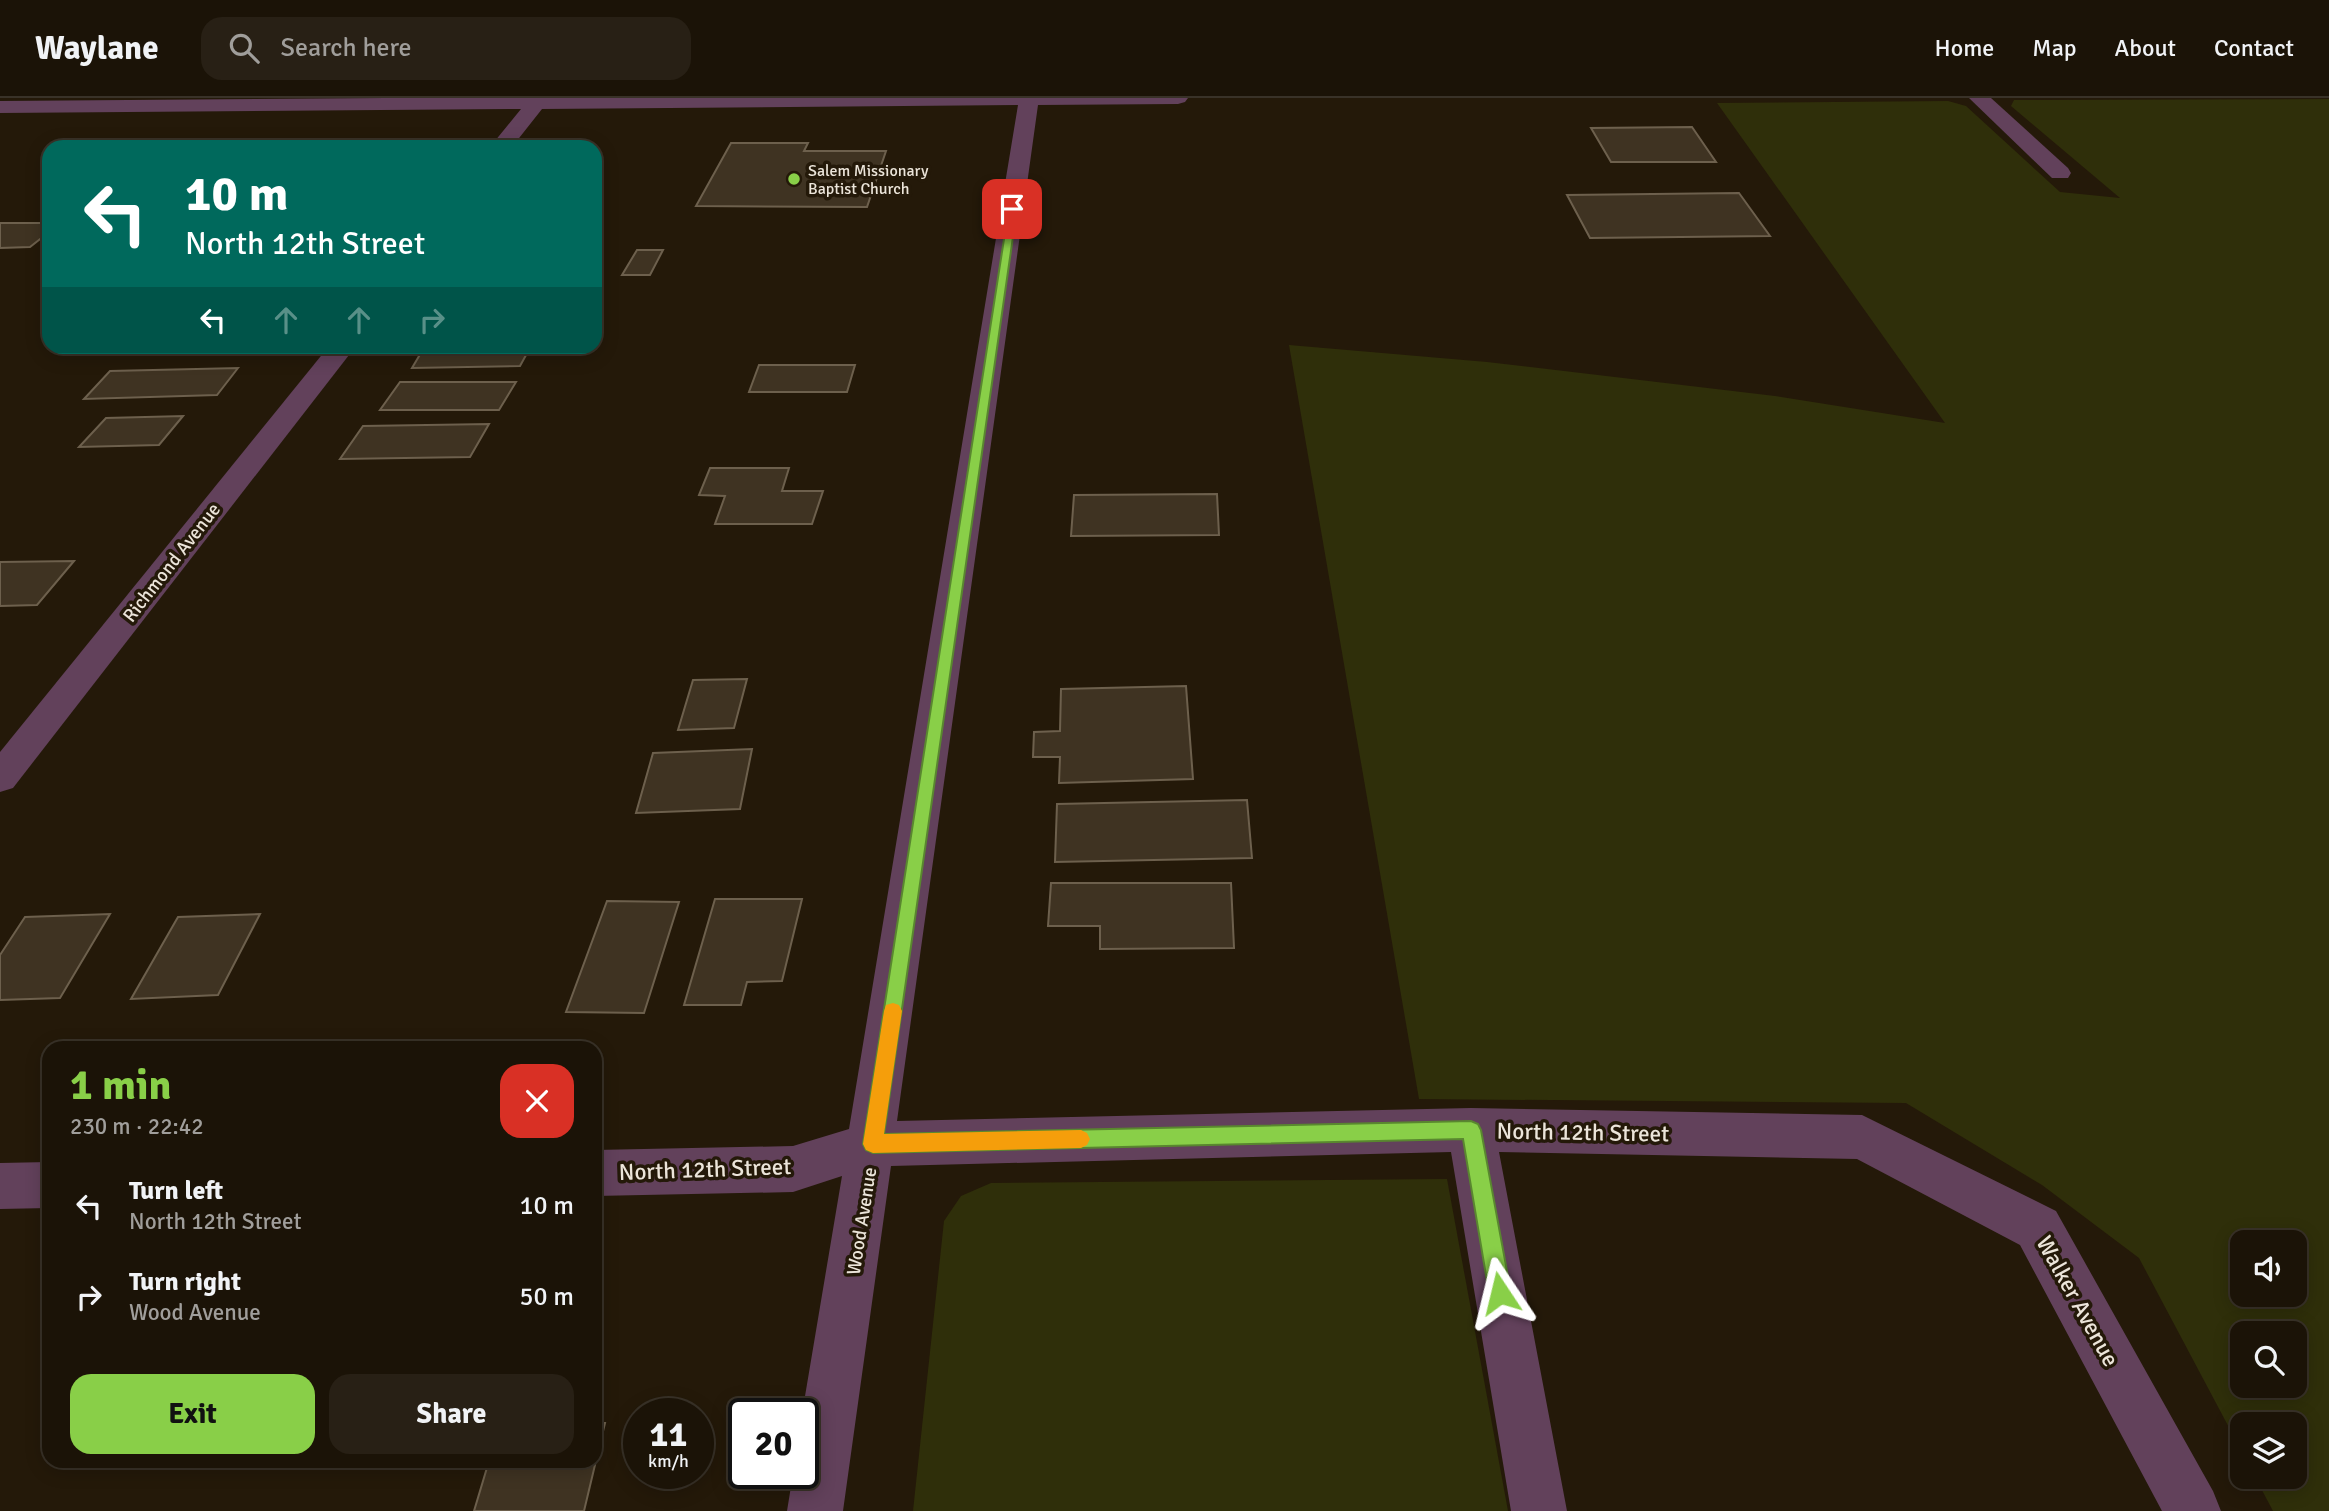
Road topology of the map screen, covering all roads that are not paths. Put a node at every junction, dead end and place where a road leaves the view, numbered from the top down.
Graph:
1 (1178, 98) edge
2 (1979, 98) edge
3 (1019, 99) edge
4 (538, 101) edge
5 (36, 103) edge
6 (0, 107) edge
7 (0, 128) edge
8 (507, 140) edge
9 (2060, 173) dead end
10 (337, 354) edge
11 (0, 778) edge
12 (1471, 1130) junction
13 (1862, 1137) joint
14 (873, 1144) junction
15 (602, 1173) edge
16 (42, 1185) edge
17 (0, 1186) edge
18 (815, 1511) edge
19 (1539, 1511) edge
20 (2193, 1511) edge

1 - 3 street
2 - 9 street
3 - 4 street
3 - 14 street, Wood Avenue
4 - 5 street
4 - 8 street
5 - 6 street
5 - 7 street
10 - 11 street, Richmond Avenue
12 - 13 street, North 12th Street
12 - 14 street, North 12th Street
12 - 19 street
13 - 20 street, Walker Avenue
14 - 15 street, North 12th Street
14 - 18 street, Wood Avenue
16 - 17 street

